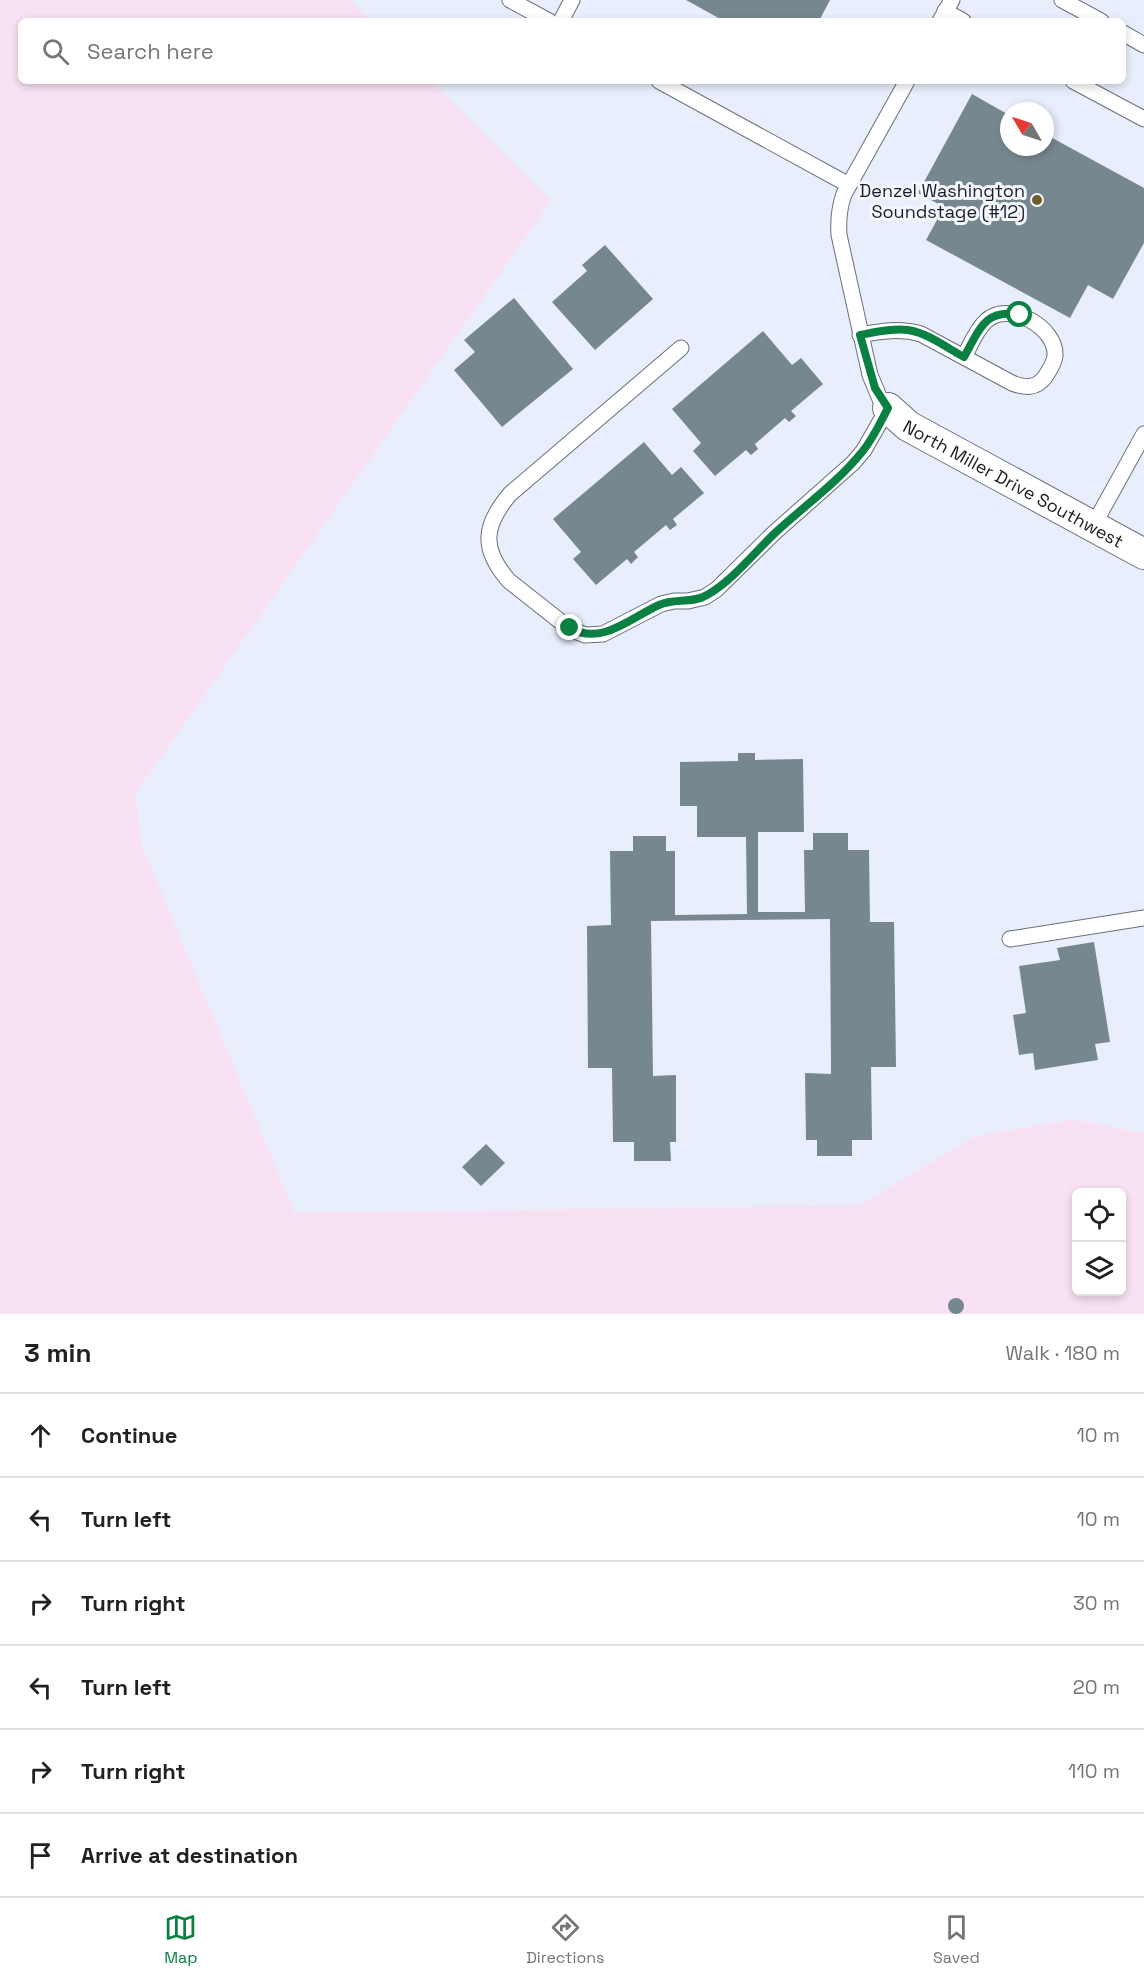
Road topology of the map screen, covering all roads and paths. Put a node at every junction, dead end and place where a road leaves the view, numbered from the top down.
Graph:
1 (510, 0) edge
2 (572, 0) edge
3 (1062, 0) edge
4 (543, 18) edge
5 (563, 18) edge
6 (1095, 18) edge
7 (1126, 35) edge
8 (1144, 45) edge
9 (664, 84) edge
10 (905, 84) edge
11 (1079, 84) edge
12 (1144, 119) edge
13 (849, 185) junction
14 (860, 335) junction
15 (681, 348) dead end
16 (964, 357) junction
17 (888, 408) junction
18 (1144, 434) edge
19 (1093, 526) junction
20 (1144, 554) edge
21 (1144, 918) edge
22 (1010, 939) dead end

1 - 4 lane
2 - 5 lane
3 - 6 lane
7 - 8 lane
9 - 13 lane
10 - 13 lane
11 - 12 lane
13 - 14 lane
14 - 16 lane
14 - 17 lane
15 - 17 lane
16 - 16 lane
17 - 19 street, North Miller Drive Southwest
18 - 19 lane
19 - 20 street, North Miller Drive Southwest
21 - 22 lane

